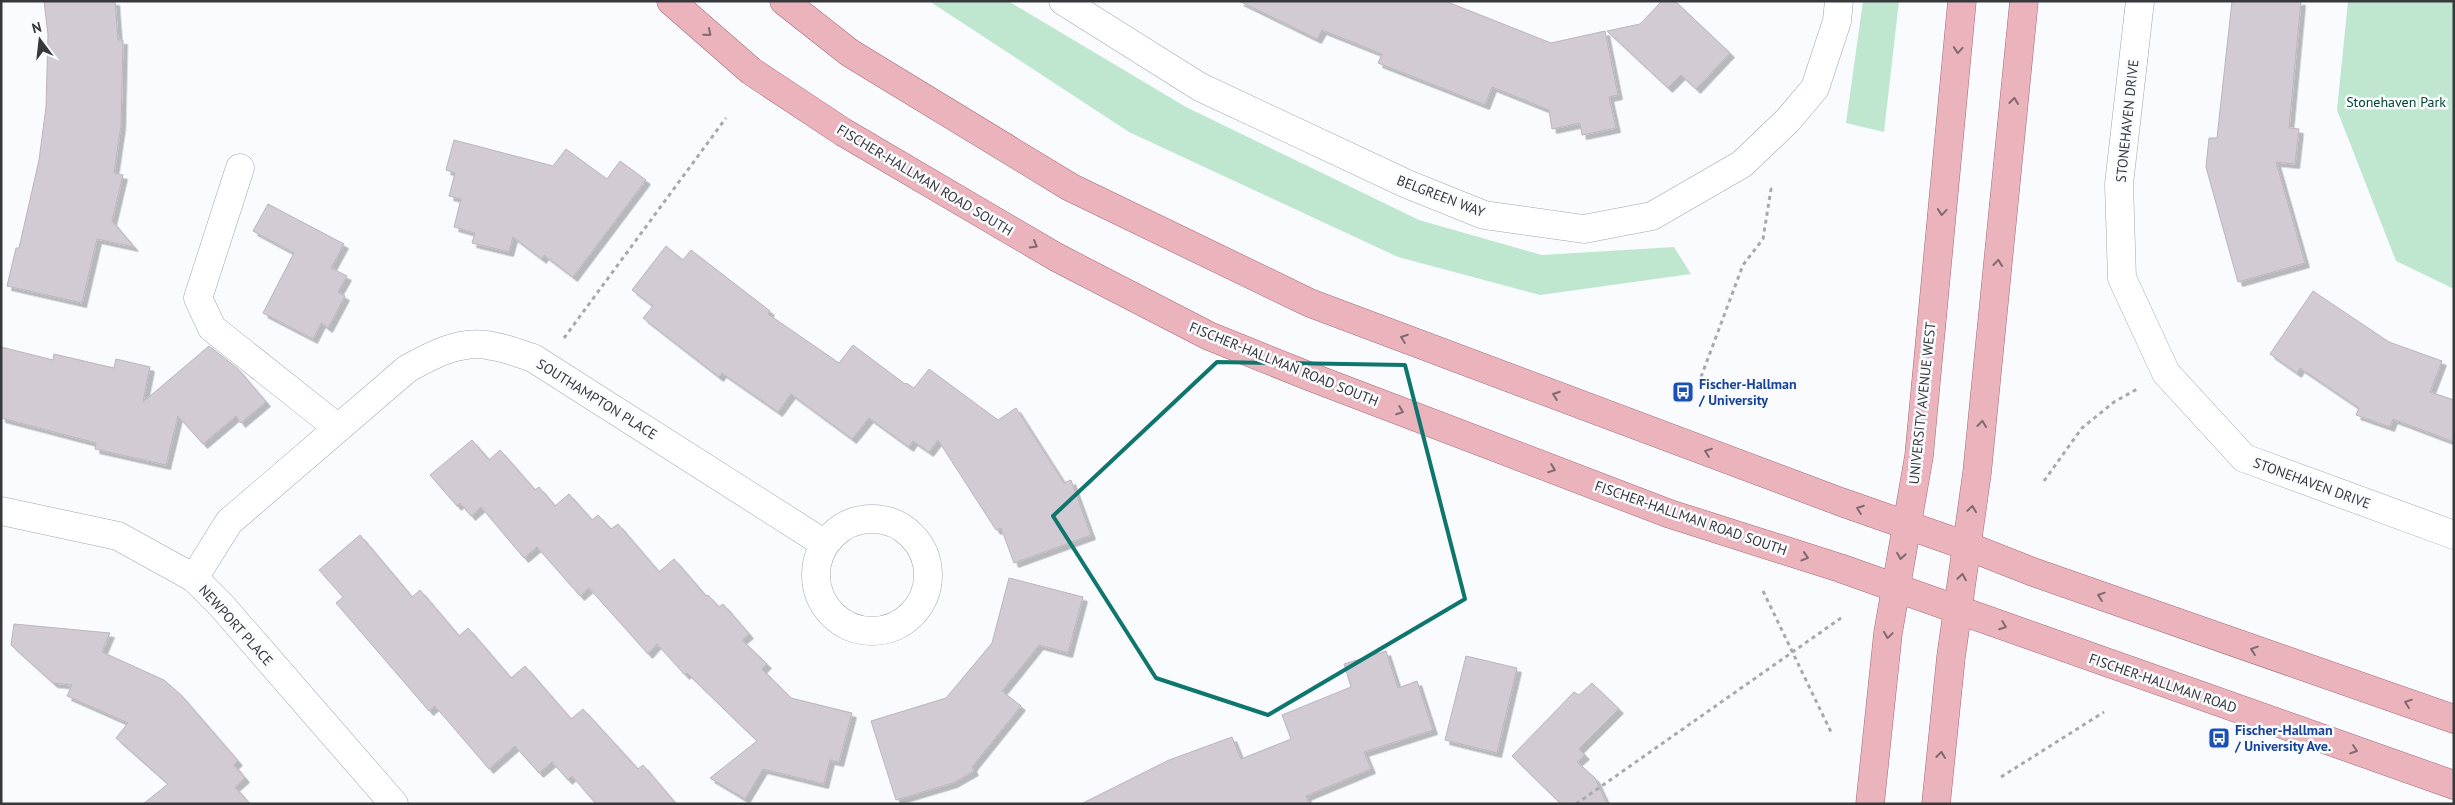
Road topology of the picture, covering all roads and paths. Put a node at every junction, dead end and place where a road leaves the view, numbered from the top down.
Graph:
1 (671, 1) edge
2 (784, 1) edge
3 (1063, 1) edge
4 (1839, 1) edge
5 (1962, 1) edge
6 (2024, 1) edge
7 (2140, 1) edge
8 (1097, 9) edge
9 (726, 118) dead end
10 (1742, 164) junction
11 (240, 168) dead end
12 (544, 365) junction
13 (2166, 373) junction
14 (1701, 378) dead end
15 (338, 428) junction
16 (2044, 481) dead end
17 (1, 511) edge
18 (1906, 525) junction
19 (2454, 534) edge
20 (825, 544) junction
21 (1967, 546) junction
22 (194, 578) junction
23 (1896, 587) junction
24 (1763, 591) dead end
25 (1957, 608) junction
26 (1841, 618) dead end
27 (1792, 652) junction
28 (2104, 712) dead end
29 (2454, 719) edge
30 (1831, 732) dead end
31 (2002, 776) dead end
32 (2454, 785) edge
33 (394, 804) edge
34 (1576, 804) edge
35 (1870, 804) edge
36 (1936, 804) edge

1 -> 23 main road, FISCHER-HALLMAN ROAD SOUTH
18 -> 2 main road
3 - 8 street, BELGREEN WAY
4 - 10 street, BELGREEN WAY
5 -> 18 main road, UNIVERSITY AVENUE WEST
21 -> 6 main road
7 - 13 street, STONEHAVEN DRIVE
8 - 10 street, BELGREEN WAY
9 - 12 path
10 - 14 path
11 - 15 street
12 - 15 street, SOUTHAMPTON PLACE
12 - 20 street, SOUTHAMPTON PLACE
13 - 16 path
13 - 19 street, STONEHAVEN DRIVE
15 - 22 street, SOUTHAMPTON PLACE
17 - 22 street, NEWPORT PLACE
18 - 21 main road
18 -> 23 main road, UNIVERSITY AVENUE WEST
20 - 20 street
25 -> 21 main road
29 -> 21 main road
22 - 33 street, NEWPORT PLACE
23 - 25 main road, FISCHER-HALLMAN ROAD SOUTH
23 -> 35 main road, UNIVERSITY AVENUE WEST
24 - 27 path
25 -> 32 main road, FISCHER-HALLMAN ROAD
36 -> 25 main road
26 - 27 path
27 - 30 path
27 - 34 path
28 - 31 path

